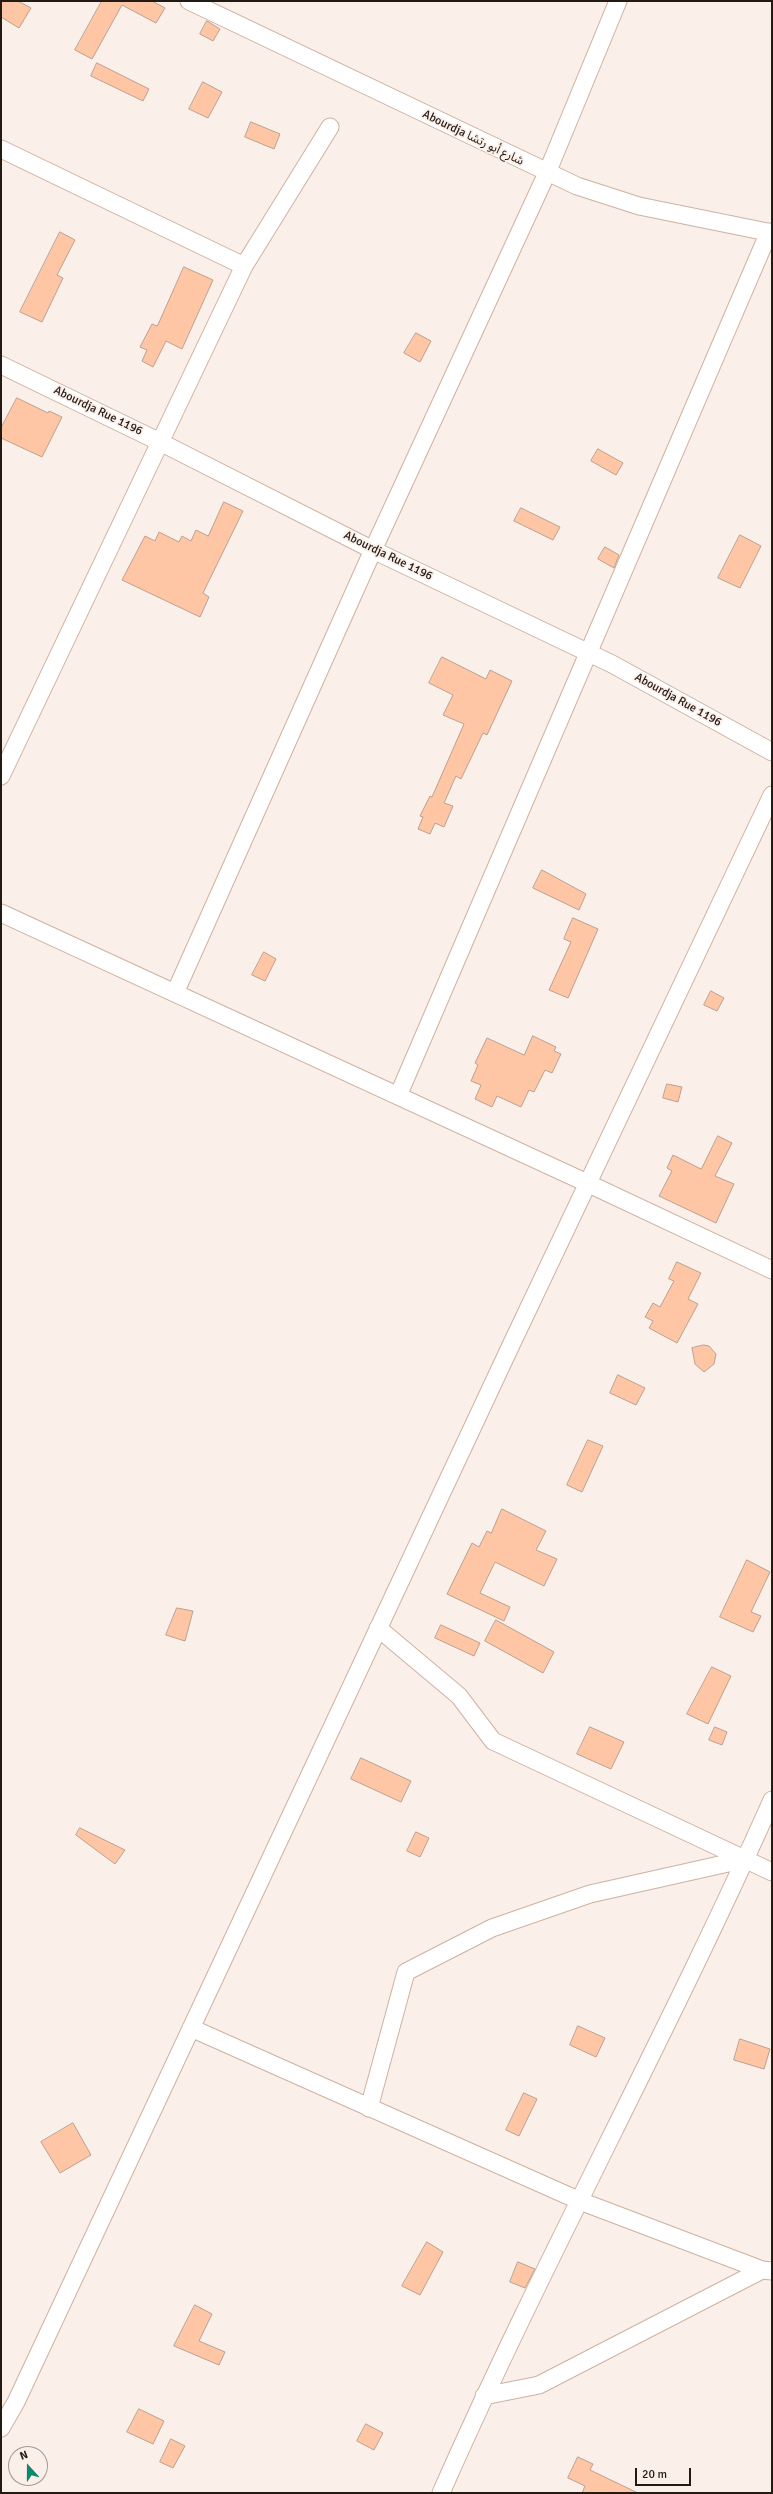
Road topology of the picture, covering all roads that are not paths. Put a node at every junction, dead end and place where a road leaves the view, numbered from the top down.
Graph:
1 (189, 1) edge
2 (618, 1) edge
3 (330, 127) dead end
4 (1, 149) edge
5 (547, 173) junction
6 (771, 232) edge
7 (244, 266) junction
8 (1, 365) edge
9 (160, 442) junction
10 (373, 550) junction
11 (589, 652) junction
12 (772, 752) edge
13 (1, 776) edge
14 (772, 795) edge
15 (1, 913) edge
16 (175, 993) junction
17 (398, 1096) junction
18 (588, 1183) junction
19 (772, 1270) edge
20 (378, 1628) junction
21 (772, 1800) edge
22 (746, 1859) junction
23 (772, 1872) edge
24 (191, 2028) junction
25 (369, 2108) junction
26 (580, 2201) junction
27 (767, 2270) edge
28 (484, 2396) junction
29 (1, 2428) edge
30 (441, 2493) edge

1 - 5 street, Abourdja شارع أبو رتشا
2 - 5 street
3 - 7 street
4 - 7 street
5 - 6 street, Abourdja شارع أبو رتشا
5 - 10 street
6 - 11 street
7 - 9 street
8 - 9 street, Abourdja Rue 1196
9 - 10 street, Abourdja Rue 1196
9 - 13 street
10 - 11 street, Abourdja Rue 1196
10 - 16 street
11 - 12 street, Abourdja Rue 1196
11 - 17 street
14 - 18 street
15 - 16 street
16 - 17 street
17 - 18 street
18 - 19 street
18 - 20 street
20 - 22 street
20 - 24 street
21 - 22 street
22 - 23 street
22 - 25 street
22 - 26 street
24 - 25 street
24 - 29 street
25 - 26 street
26 - 27 street
26 - 28 street
27 - 28 street
28 - 30 street

